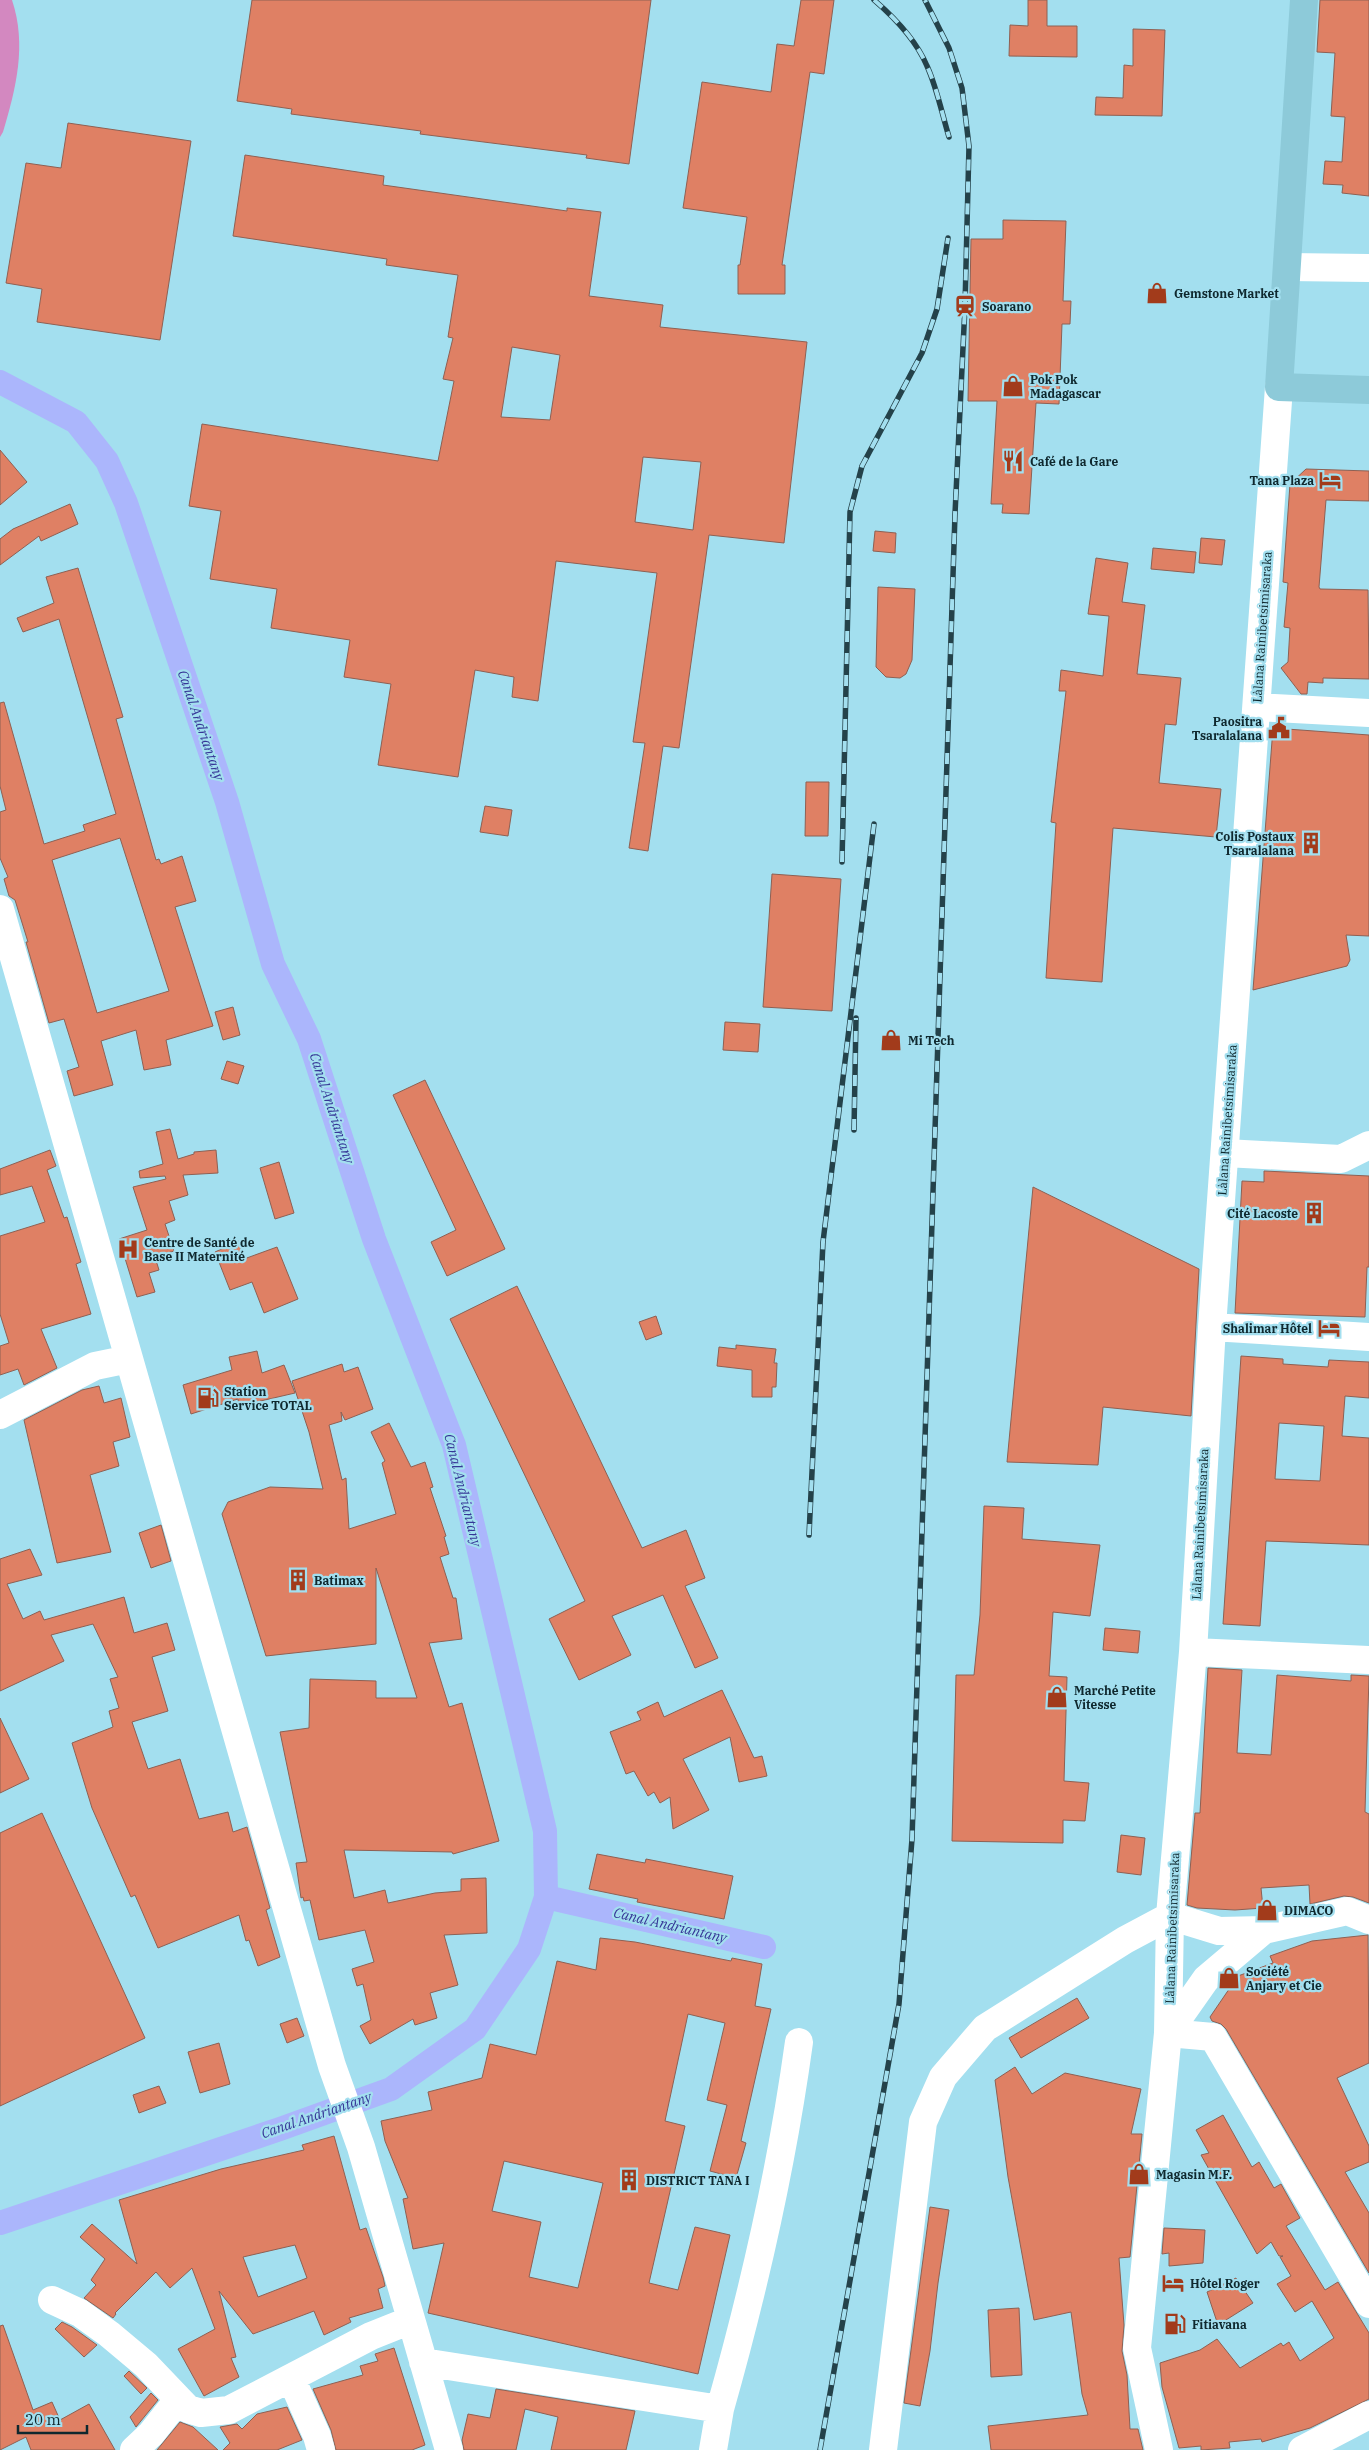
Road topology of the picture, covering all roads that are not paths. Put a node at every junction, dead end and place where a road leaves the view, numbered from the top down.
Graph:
1 (1304, 0) edge
2 (1287, 266) junction
3 (1369, 268) edge
4 (1279, 387) junction
5 (1369, 390) edge
6 (1257, 707) junction
7 (1369, 713) edge
8 (0, 909) edge
9 (1369, 1145) edge
10 (1225, 1154) junction
11 (1212, 1328) junction
12 (1369, 1337) edge
13 (129, 1359) junction
14 (0, 1415) edge
15 (1193, 1652) junction
16 (1369, 1660) edge
17 (1170, 1916) junction
18 (1369, 1920) edge
19 (1264, 1930) junction
20 (1168, 2033) junction
21 (799, 2042) dead end
22 (52, 2300) dead end
23 (1369, 2304) edge
24 (411, 2320) junction
25 (423, 2362) junction
26 (291, 2378) junction
27 (178, 2400) junction
28 (720, 2409) junction
29 (1369, 2415) edge
30 (134, 2450) edge
31 (321, 2450) edge
32 (449, 2450) edge
33 (713, 2450) edge
34 (883, 2450) edge
35 (1159, 2450) edge
36 (1302, 2450) edge

1 - 2 main road
2 - 3 street
2 - 4 main road
4 - 5 main road
4 - 6 street, Làlana Rainibetsimisaraka
6 - 7 street
6 - 10 street, Làlana Rainibetsimisaraka
8 - 13 street
9 - 10 street
10 - 11 street, Làlana Rainibetsimisaraka
11 - 12 street
11 - 15 street, Làlana Rainibetsimisaraka
13 - 14 street
13 - 24 street
15 - 16 street
15 - 17 street, Làlana Rainibetsimisaraka
17 - 19 street
17 - 20 street, Làlana Rainibetsimisaraka
17 - 34 street
18 - 19 street
19 - 20 street
20 - 23 street
20 - 35 street, Làlana Rainibetsimisaraka
21 - 28 street
22 - 27 street
24 - 25 street
24 - 26 street
25 - 28 street
25 - 32 street
26 - 27 street
26 - 31 street
27 - 30 street
28 - 33 street
29 - 36 street

